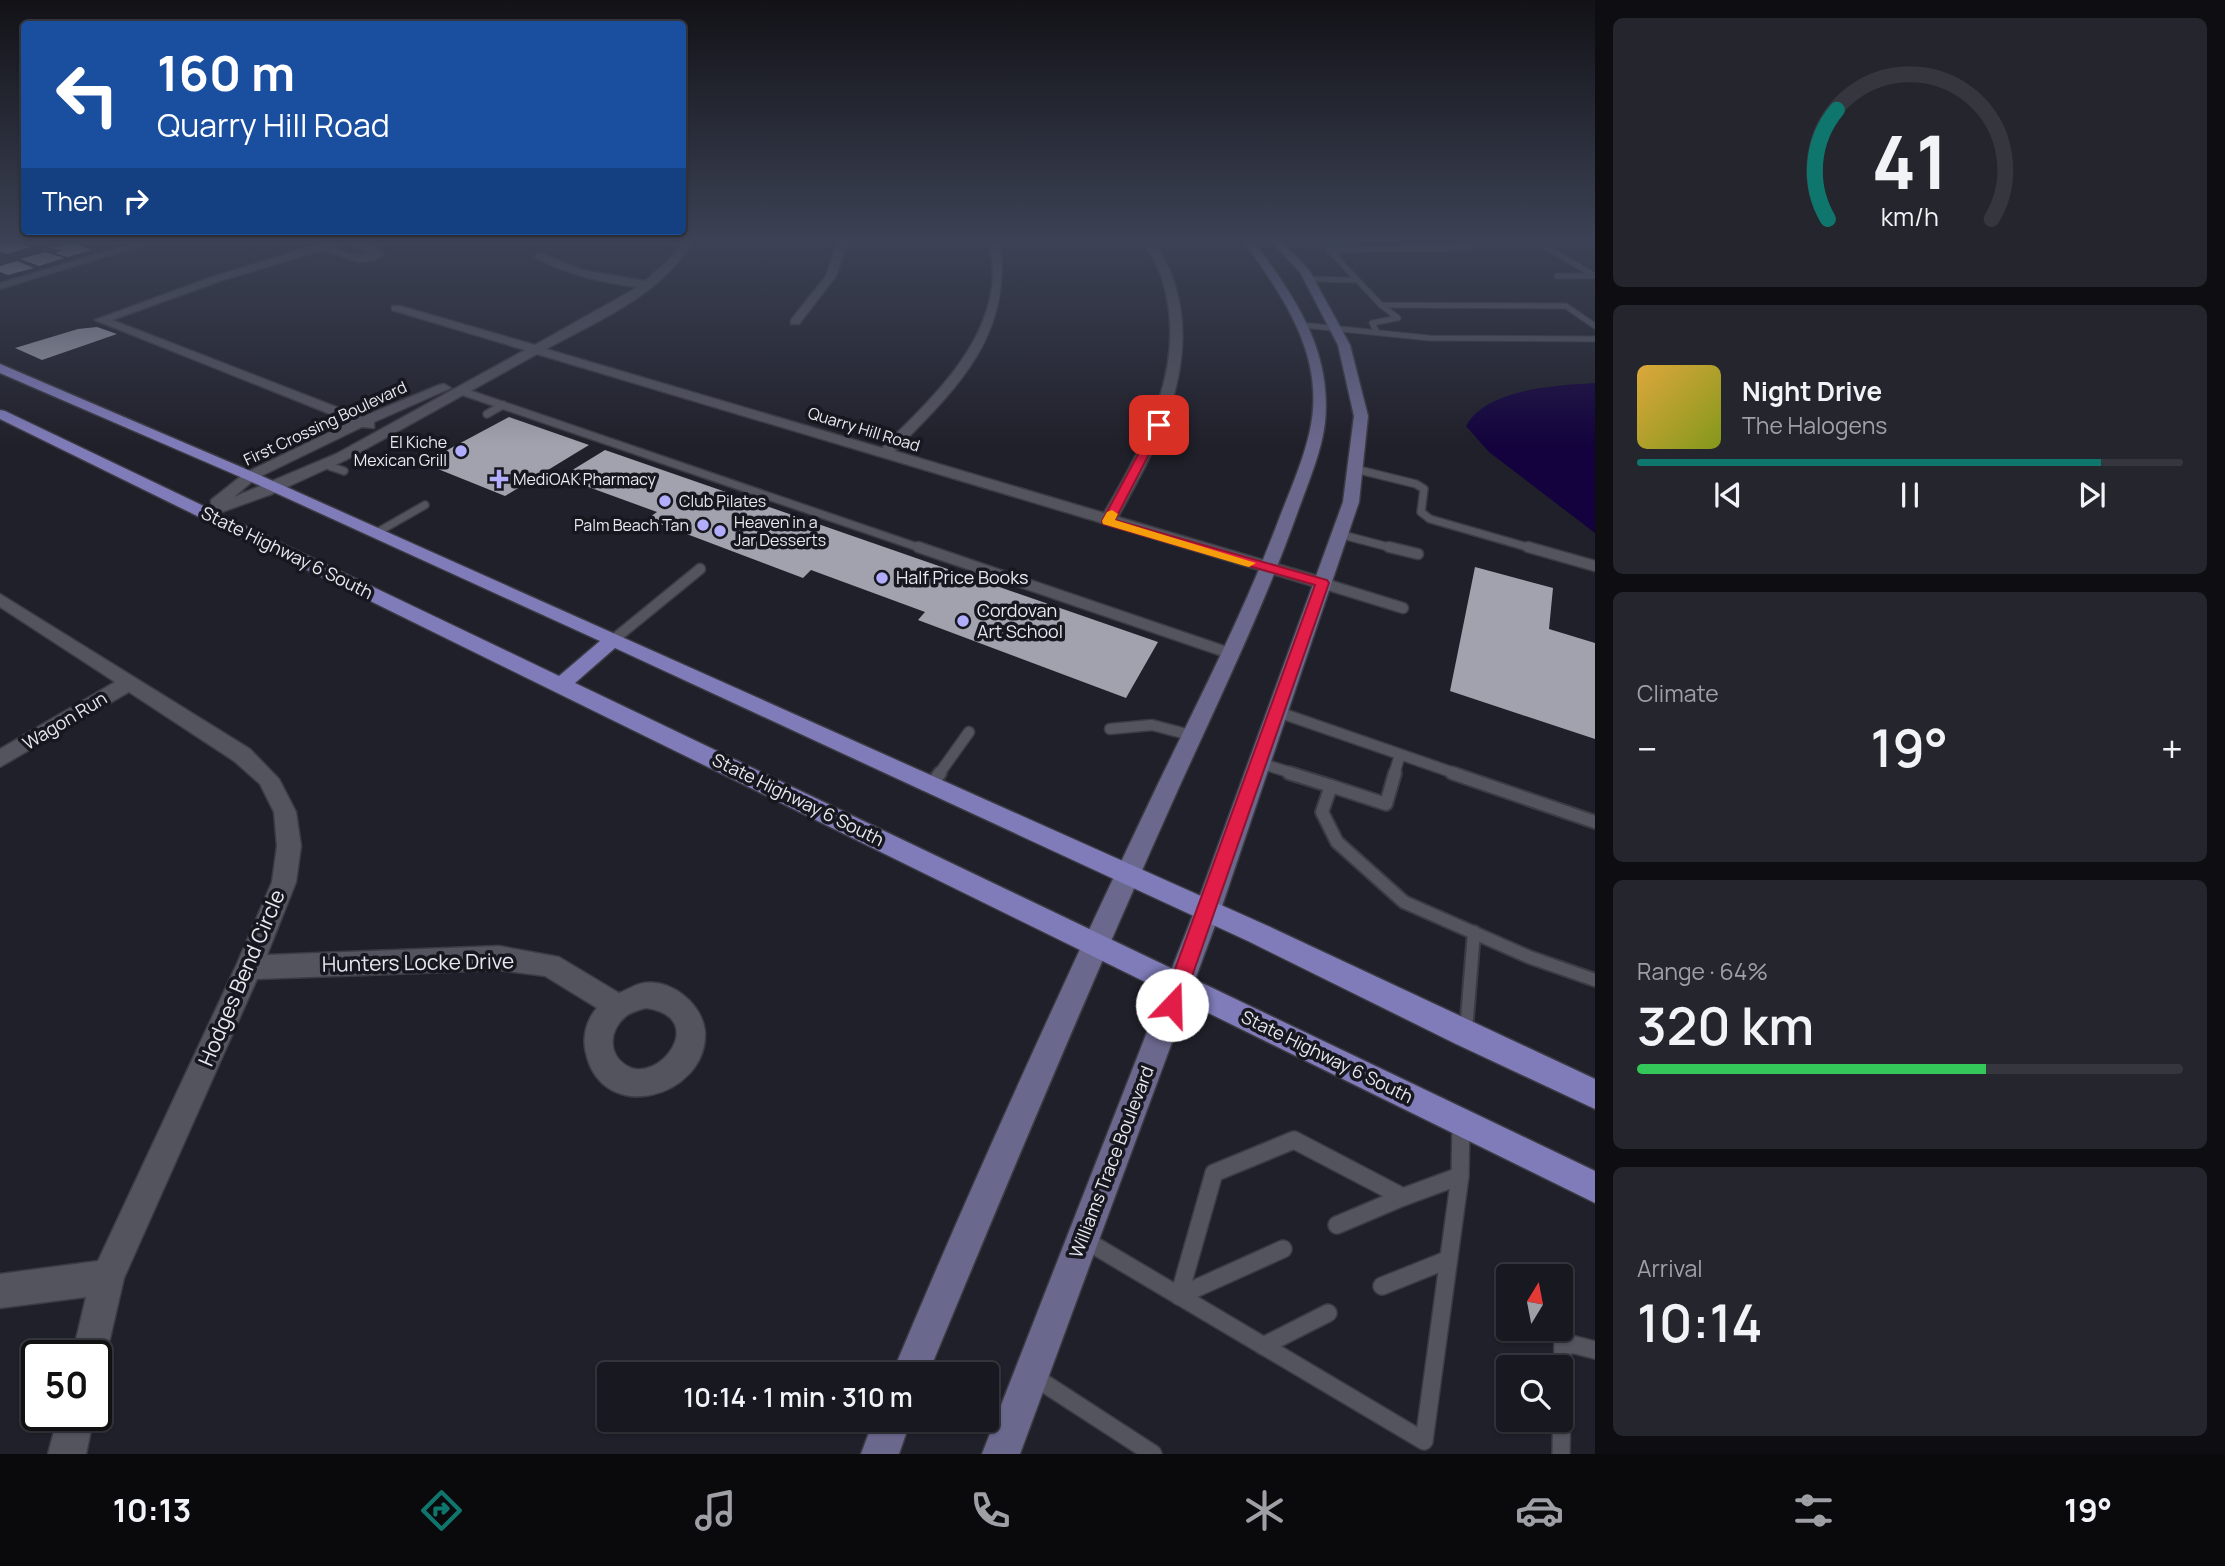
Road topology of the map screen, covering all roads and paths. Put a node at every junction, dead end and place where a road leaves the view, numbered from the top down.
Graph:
1 (127, 311) edge
2 (409, 311) edge
3 (603, 311) edge
4 (804, 311) edge
5 (992, 311) edge
6 (1174, 311) edge
7 (1295, 311) edge
8 (1327, 311) edge
9 (1389, 311) edge
10 (1573, 311) edge
11 (795, 323) dead end
12 (1302, 326) junction
13 (1595, 326) edge
14 (1337, 328) junction
15 (1377, 332) junction
16 (1595, 339) edge
17 (536, 349) junction
18 (0, 368) edge
19 (461, 391) junction
20 (503, 405) junction
21 (0, 414) edge
22 (487, 414) dead end
23 (362, 422) junction
24 (388, 432) junction
25 (884, 454) junction
26 (323, 464) junction
27 (1355, 470) junction
28 (344, 471) dead end
29 (250, 476) junction
30 (275, 487) junction
31 (425, 505) dead end
32 (205, 513) junction
33 (1108, 521) junction
34 (376, 533) junction
35 (1339, 534) junction
36 (1418, 554) dead end
37 (1595, 566) edge
38 (701, 569) dead end
39 (1269, 569) junction
40 (1322, 583) junction
41 (0, 599) edge
42 (1403, 608) dead end
43 (613, 640) junction
44 (1231, 654) junction
45 (130, 682) junction
46 (560, 685) junction
47 (1278, 712) junction
48 (1110, 729) dead end
49 (969, 732) dead end
50 (1194, 736) junction
51 (1401, 755) junction
52 (0, 759) edge
53 (1260, 763) junction
54 (931, 786) junction
55 (1331, 786) junction
56 (1595, 822) edge
57 (1128, 876) junction
58 (1207, 912) junction
59 (1474, 932) junction
60 (1095, 944) junction
61 (250, 967) junction
62 (1595, 980) edge
63 (1179, 986) junction
64 (617, 1006) dead end
65 (1466, 1035) junction
66 (1595, 1094) edge
67 (1461, 1122) junction
68 (1460, 1176) junction
69 (1595, 1187) edge
70 (1404, 1197) junction
71 (1337, 1225) dead end
72 (1082, 1238) junction
73 (1283, 1249) dead end
74 (1447, 1260) junction
75 (108, 1277) junction
76 (1382, 1286) dead end
77 (0, 1290) edge
78 (1179, 1296) junction
79 (1328, 1313) dead end
80 (94, 1340) edge
81 (1263, 1346) junction
82 (1595, 1350) edge
83 (915, 1362) edge
84 (1030, 1375) junction
85 (72, 1431) edge
86 (888, 1432) edge
87 (67, 1454) edge
88 (880, 1454) edge
89 (1001, 1454) edge
90 (1153, 1454) edge
91 (1561, 1454) edge

1 - 23 street
2 - 17 street, Quarry Hill Road
3 - 17 street, First Crossing Boulevard
4 - 11 street
5 - 25 street
6 - 33 street
7 - 12 main road
8 - 14 main road, Williams Trace Boulevard
9 - 15 lane
10 - 13 lane
12 - 14 lane
12 - 39 main road
14 - 15 lane
14 - 27 main road, Williams Trace Boulevard
15 - 16 lane
17 - 19 street, First Crossing Boulevard
17 - 23 street, First Crossing Boulevard
17 - 25 street, Quarry Hill Road
18 - 29 main road
19 - 20 lane
19 - 24 street, First Crossing Boulevard
20 - 22 lane
20 - 44 lane
21 - 32 main road, State Highway 6 South
23 - 24 street
23 - 29 street, First Crossing Boulevard
24 - 26 street, First Crossing Boulevard
25 - 33 street, Quarry Hill Road
26 - 28 lane
26 - 30 street, First Crossing Boulevard
27 - 35 main road, Williams Trace Boulevard
27 - 37 lane
29 - 30 main road
29 - 32 street, First Crossing Boulevard
30 - 32 street, First Crossing Boulevard
30 - 34 main road
31 - 34 lane
32 - 46 main road, State Highway 6 South
33 - 39 street, Quarry Hill Road
34 - 43 main road
35 - 36 lane
35 - 40 main road, Williams Trace Boulevard
38 - 43 lane
39 - 40 street, Quarry Hill Road
39 - 44 main road
40 - 42 lane
40 - 47 main road, Williams Trace Boulevard
41 - 45 street, Hodges Bend Circle
43 - 46 main road
43 - 54 main road
44 - 50 main road
45 - 52 street, Wagon Run
45 - 61 street, Hodges Bend Circle
46 - 60 main road, State Highway 6 South
47 - 51 lane
47 - 53 main road, Williams Trace Boulevard
48 - 50 lane
49 - 54 lane
50 - 57 main road
51 - 55 lane
51 - 56 lane
53 - 55 lane
53 - 58 main road, Williams Trace Boulevard
54 - 57 main road
55 - 59 lane
57 - 58 main road
57 - 60 main road
58 - 63 main road, Williams Trace Boulevard
58 - 65 main road
59 - 62 lane
59 - 65 lane
60 - 63 main road, State Highway 6 South
60 - 83 main road
61 - 64 street, Hunters Locke Drive
61 - 75 street, Hodges Bend Circle
63 - 67 main road, State Highway 6 South
63 - 72 main road, Williams Trace Boulevard
65 - 66 main road
67 - 68 lane
67 - 69 main road, State Highway 6 South
68 - 70 lane
68 - 74 lane
70 - 71 lane
70 - 78 lane
72 - 78 lane
72 - 84 main road, Williams Trace Boulevard
73 - 78 lane
74 - 76 lane
74 - 81 lane
75 - 77 street
75 - 80 street, Hodges Bend Circle
78 - 81 lane
79 - 81 lane
82 - 91 lane
84 - 89 main road, Williams Trace Boulevard
84 - 90 lane
85 - 87 street
86 - 88 main road

